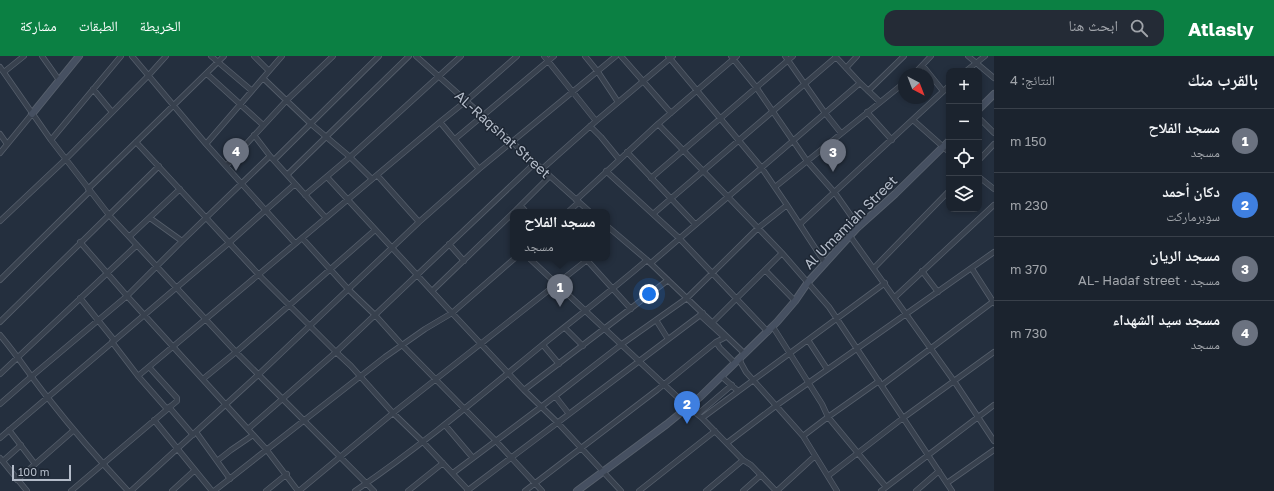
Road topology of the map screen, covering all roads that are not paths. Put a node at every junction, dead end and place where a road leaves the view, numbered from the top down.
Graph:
1 (24, 56) edge
2 (42, 56) edge
3 (121, 56) edge
4 (132, 56) edge
5 (166, 56) edge
6 (211, 56) edge
7 (224, 56) edge
8 (254, 56) edge
9 (282, 56) edge
10 (333, 56) edge
11 (379, 56) edge
12 (409, 56) edge
13 (416, 56) edge
14 (461, 56) edge
15 (518, 56) edge
16 (544, 56) edge
17 (554, 56) edge
18 (585, 56) edge
19 (616, 56) edge
20 (621, 56) edge
21 (793, 56) edge
22 (836, 56) edge
23 (857, 56) edge
24 (904, 56) edge
25 (932, 56) edge
26 (968, 56) edge
27 (985, 56) edge
28 (75, 57) edge
29 (670, 57) edge
30 (734, 57) edge
31 (786, 58) edge
32 (548, 61) junction
33 (218, 62) junction
34 (976, 62) junction
35 (923, 66) junction
36 (0, 67) edge
37 (846, 68) junction
38 (921, 68) edge
39 (969, 68) edge
40 (269, 71) junction
41 (4, 72) junction
42 (598, 72) junction
43 (207, 74) junction
44 (148, 76) junction
45 (438, 76) junction
46 (263, 78) junction
47 (994, 78) edge
48 (59, 80) junction
49 (642, 81) junction
50 (860, 83) junction
51 (805, 84) junction
52 (756, 87) junction
53 (898, 88) edge
54 (946, 88) edge
55 (93, 89) junction
56 (252, 90) junction
57 (696, 90) junction
58 (868, 91) junction
59 (943, 91) junction
60 (574, 92) junction
61 (994, 94) edge
62 (286, 100) junction
63 (466, 101) junction
64 (618, 102) junction
65 (880, 102) junction
66 (240, 104) junction
67 (173, 106) junction
68 (982, 106) edge
69 (773, 111) junction
70 (112, 112) junction
71 (867, 112) junction
72 (671, 113) junction
73 (825, 113) junction
74 (32, 114) junction
75 (482, 116) junction
76 (720, 118) junction
77 (596, 120) junction
78 (913, 120) junction
79 (982, 121) edge
80 (440, 122) junction
81 (311, 124) junction
82 (658, 124) junction
83 (263, 125) junction
84 (590, 126) junction
85 (841, 133) junction
86 (994, 133) edge
87 (0, 134) edge
88 (254, 135) junction
89 (326, 138) junction
90 (455, 139) junction
91 (51, 140) junction
92 (793, 140) junction
93 (892, 140) junction
94 (739, 141) junction
95 (136, 142) junction
96 (512, 142) junction
97 (7, 144) junction
98 (206, 144) junction
99 (946, 144) edge
100 (994, 144) edge
101 (943, 147) junction
102 (684, 150) junction
103 (946, 150) edge
104 (627, 152) junction
105 (0, 153) edge
106 (270, 156) junction
107 (350, 157) junction
108 (982, 157) edge
109 (66, 159) junction
110 (619, 159) junction
111 (274, 160) junction
112 (807, 161) junction
113 (535, 162) junction
114 (159, 166) junction
115 (226, 166) junction
116 (761, 168) junction
117 (479, 169) junction
118 (542, 169) junction
119 (704, 170) junction
120 (606, 172) junction
121 (287, 175) junction
122 (377, 175) junction
123 (550, 176) junction
124 (327, 177) junction
125 (651, 178) junction
126 (372, 179) junction
127 (982, 179) edge
128 (242, 184) junction
129 (296, 184) junction
130 (775, 187) junction
131 (180, 188) junction
132 (994, 189) edge
133 (89, 190) junction
134 (835, 193) junction
135 (946, 194) edge
136 (305, 195) junction
137 (728, 196) junction
138 (347, 199) junction
139 (672, 199) junction
140 (578, 201) junction
141 (787, 205) junction
142 (994, 205) edge
143 (521, 206) junction
144 (518, 209) edge
145 (524, 209) edge
146 (571, 209) edge
147 (587, 209) edge
148 (266, 211) junction
149 (653, 214) junction
150 (109, 215) junction
151 (206, 217) junction
152 (510, 217) edge
153 (150, 218) junction
154 (326, 218) junction
155 (0, 221) edge
156 (419, 222) junction
157 (695, 224) junction
158 (800, 224) junction
159 (859, 226) junction
160 (610, 228) edge
161 (758, 228) junction
162 (375, 230) junction
163 (130, 236) junction
164 (850, 236) junction
165 (302, 238) junction
166 (679, 238) junction
167 (182, 240) junction
168 (80, 242) junction
169 (230, 242) junction
170 (295, 243) junction
171 (449, 244) junction
172 (137, 245) junction
173 (392, 248) junction
174 (994, 252) edge
175 (782, 253) junction
176 (464, 261) junction
177 (512, 261) edge
178 (532, 261) edge
179 (584, 261) edge
180 (588, 261) edge
181 (649, 261) junction
182 (825, 263) junction
183 (157, 267) junction
184 (874, 268) junction
185 (972, 269) junction
186 (330, 270) junction
187 (765, 270) junction
188 (922, 271) junction
189 (107, 272) junction
190 (712, 273) junction
191 (259, 274) junction
192 (417, 274) junction
193 (0, 280) edge
194 (668, 280) junction
195 (808, 282) junction
196 (885, 283) junction
197 (558, 285) junction
198 (176, 287) junction
199 (348, 289) junction
200 (613, 289) junction
201 (432, 291) junction
202 (938, 292) junction
203 (127, 296) junction
204 (895, 297) junction
205 (80, 298) junction
206 (687, 298) junction
207 (737, 298) junction
208 (795, 301) junction
209 (994, 302) edge
210 (289, 305) junction
211 (631, 309) junction
212 (586, 311) junction
213 (452, 313) junction
214 (906, 313) junction
215 (144, 314) junction
216 (375, 314) junction
217 (701, 314) junction
218 (837, 318) junction
219 (205, 319) junction
220 (656, 320) junction
221 (98, 321) junction
222 (0, 322) edge
223 (713, 322) junction
224 (310, 326) junction
225 (565, 328) junction
226 (606, 328) junction
227 (771, 329) junction
228 (0, 335) edge
229 (668, 339) junction
230 (808, 340) junction
231 (113, 341) junction
232 (716, 342) junction
233 (481, 344) junction
234 (622, 344) junction
235 (402, 345) junction
236 (543, 345) junction
237 (583, 346) junction
238 (173, 347) junction
239 (857, 348) junction
240 (931, 348) junction
241 (236, 352) junction
242 (336, 352) junction
243 (994, 352) edge
244 (790, 353) junction
245 (745, 354) junction
246 (19, 357) junction
247 (639, 360) junction
248 (738, 361) junction
249 (559, 364) junction
250 (149, 367) junction
251 (827, 369) junction
252 (509, 373) junction
253 (0, 374) edge
254 (258, 375) junction
255 (32, 376) junction
256 (138, 376) junction
257 (361, 376) junction
258 (721, 376) junction
259 (202, 379) junction
260 (436, 379) junction
261 (754, 380) junction
262 (954, 381) junction
263 (664, 383) junction
264 (809, 383) junction
265 (881, 383) junction
266 (732, 384) junction
267 (524, 390) junction
268 (738, 391) junction
269 (555, 396) junction
270 (47, 397) junction
271 (700, 397) junction
272 (284, 399) junction
273 (0, 404) edge
274 (225, 404) junction
275 (708, 404) junction
276 (777, 405) junction
277 (994, 405) edge
278 (541, 407) junction
279 (688, 407) junction
280 (168, 408) junction
281 (465, 409) junction
282 (393, 413) junction
283 (569, 414) junction
284 (698, 414) junction
285 (828, 417) junction
286 (978, 417) junction
287 (702, 418) junction
288 (903, 418) junction
289 (154, 420) junction
290 (304, 420) junction
291 (558, 423) junction
292 (445, 425) junction
293 (248, 429) junction
294 (9, 430) junction
295 (74, 430) junction
296 (715, 431) junction
297 (194, 434) junction
298 (253, 435) junction
299 (804, 436) junction
300 (0, 438) edge
301 (496, 440) junction
302 (994, 441) edge
303 (423, 442) junction
304 (727, 443) junction
305 (21, 446) junction
306 (580, 448) junction
307 (178, 449) junction
308 (266, 449) junction
309 (994, 450) edge
310 (858, 452) junction
311 (928, 454) junction
312 (815, 456) junction
313 (340, 457) junction
314 (512, 457) junction
315 (473, 458) junction
316 (1, 460) edge
317 (743, 460) junction
318 (217, 461) junction
319 (103, 463) junction
320 (443, 463) junction
321 (35, 464) junction
322 (195, 470) junction
323 (602, 471) junction
324 (939, 472) junction
325 (453, 473) junction
326 (287, 474) junction
327 (761, 475) junction
328 (828, 476) junction
329 (230, 479) junction
330 (17, 480) junction
331 (535, 483) junction
332 (947, 483) junction
333 (367, 484) junction
334 (886, 487) junction
335 (73, 490) edge
336 (269, 490) edge
337 (27, 491) edge
338 (128, 491) edge
339 (131, 491) edge
340 (172, 491) edge
341 (213, 491) edge
342 (299, 491) edge
343 (355, 491) edge
344 (374, 491) edge
345 (408, 491) edge
346 (468, 491) edge
347 (525, 491) edge
348 (542, 491) edge
349 (577, 491) edge
350 (621, 491) edge
351 (639, 491) edge
352 (706, 491) edge
353 (742, 491) edge
354 (776, 491) edge
355 (838, 491) edge
356 (881, 491) edge
357 (916, 491) edge
358 (952, 491) edge

1 - 41 street
2 - 48 street
3 - 55 street
4 - 44 street
5 - 44 street
6 - 33 street
7 - 33 street
8 - 40 street
9 - 40 street
10 - 62 street
11 - 81 street
12 - 89 street
13 - 45 street, AL-Raqshat Street
14 - 45 street
15 - 63 street
16 - 32 street
17 - 32 street
18 - 42 street
19 - 42 street
20 - 49 street
21 - 31 street
22 - 37 street
22 - 51 street
23 - 37 street
24 - 58 street
25 - 35 street
26 - 34 street
27 - 34 street
28 - 48 street
29 - 49 street
29 - 57 street
30 - 52 street
30 - 57 street
31 - 51 street
31 - 52 street
32 - 60 street
32 - 75 street
33 - 43 street
33 - 56 street
34 - 39 street
34 - 47 street
35 - 38 street
35 - 59 street
36 - 41 street
37 - 50 street
40 - 46 street
41 - 74 street
42 - 60 street
42 - 64 street
43 - 66 street
43 - 67 street
44 - 67 street
44 - 70 street
45 - 63 street, AL-Raqshat Street
45 - 107 street
46 - 56 street
46 - 62 street
48 - 74 street
49 - 64 street
49 - 72 street
50 - 58 street
50 - 73 street
51 - 69 street
51 - 73 street
52 - 69 street
52 - 76 street
53 - 65 street
54 - 59 street
55 - 70 street
55 - 91 street
56 - 66 street
57 - 72 street
57 - 76 street
58 - 65 street
59 - 78 street
60 - 77 street
60 - 96 street
61 - 68 street
62 - 81 street
62 - 83 street
63 - 75 street, AL-Raqshat Street
63 - 80 street
64 - 77 street
65 - 71 street
66 - 83 street
66 - 98 street
67 - 95 street
67 - 98 street
69 - 92 street
69 - 94 street
70 - 109 street
71 - 85 street
71 - 93 street
72 - 82 street
73 - 85 street
73 - 92 street
74 - 91 street
74 - 97 street
75 - 90 street
75 - 96 street, AL-Raqshat Street
76 - 94 street
76 - 102 street
77 - 84 street
78 - 93 street
78 - 101 street
79 - 86 street
80 - 90 street
80 - 122 street
81 - 89 street
81 - 111 street
82 - 102 street
82 - 104 street
83 - 88 street
84 - 110 street
84 - 118 street
85 - 112 street
87 - 97 street
88 - 106 street
88 - 115 street
89 - 107 street
89 - 121 street
90 - 117 street
91 - 109 street
92 - 112 street
92 - 116 street
93 - 134 street
94 - 116 street
94 - 119 street
95 - 114 street
95 - 133 street
96 - 113 street, AL-Raqshat Street
96 - 117 street
97 - 105 street
98 - 115 street
99 - 101 street, Al Umamiah Street
100 - 108 street
101 - 103 street
101 - 159 street, Al Umamiah Street
102 - 119 street
102 - 125 street
104 - 110 street
104 - 125 street
106 - 111 street
106 - 128 street
107 - 124 street
107 - 126 street
109 - 133 street
109 - 155 street
110 - 120 street
111 - 121 street
112 - 130 street
112 - 134 street
113 - 118 street, AL-Raqshat Street
113 - 171 street
114 - 131 street
114 - 150 street
115 - 128 street
116 - 130 street
116 - 137 street
117 - 156 street
118 - 123 street, AL-Raqshat Street
119 - 137 street
119 - 139 street
120 - 140 street
120 - 149 street
121 - 129 street
122 - 126 street
122 - 156 street
123 - 140 street, AL-Raqshat Street
123 - 143 street
124 - 136 street
124 - 138 street
125 - 139 street
126 - 138 street
127 - 132 street
128 - 148 street
128 - 151 street
129 - 136 street
129 - 148 street
130 - 141 street
131 - 151 street
131 - 153 street
133 - 150 street
133 - 193 street
134 - 158 street
134 - 159 street
135 - 184 street
136 - 154 street
137 - 157 street
137 - 161 street
138 - 154 street
138 - 162 street
139 - 149 street
139 - 157 street
140 - 146 street
140 - 147 street, AL-Raqshat Street
141 - 158 street
141 - 161 street
142 - 188 street
143 - 144 street
143 - 145 street
148 - 169 street
148 - 170 street
149 - 166 street
150 - 163 street
150 - 168 street
151 - 167 street
151 - 169 street
152 - 176 street
153 - 163 street
153 - 167 street
154 - 165 street
156 - 173 street
157 - 166 street
158 - 182 street
159 - 164 street, Al Umamiah Street
160 - 181 street
161 - 175 street
161 - 190 street
162 - 173 street
162 - 186 street
163 - 172 street
164 - 182 street, Al Umamiah Street
164 - 184 street
165 - 170 street
165 - 186 street
166 - 181 street
166 - 190 street
167 - 183 street
168 - 189 street
168 - 222 street
169 - 191 street
169 - 198 street
170 - 191 street
171 - 176 street
171 - 192 street
172 - 183 street
172 - 189 street
173 - 192 street
173 - 199 street
174 - 185 street
175 - 187 street
175 - 195 street
176 - 201 street
177 - 213 street
178 - 197 street
179 - 197 street
180 - 200 street
181 - 194 street
181 - 200 street
182 - 195 street, Al Umamiah Street
183 - 198 street
183 - 203 street
184 - 196 street
185 - 202 street
185 - 209 street
186 - 199 street
186 - 210 street
187 - 207 street
187 - 208 street
188 - 202 street
188 - 204 street
189 - 203 street
189 - 205 street
190 - 206 street
190 - 207 street
191 - 210 street
191 - 219 street
192 - 201 street
192 - 216 street
194 - 206 street
194 - 211 street
195 - 208 street, Al Umamiah Street
195 - 218 street
196 - 204 street
196 - 218 street
197 - 212 street
197 - 233 street
198 - 215 street
198 - 219 street
199 - 216 street
199 - 224 street
200 - 211 street
200 - 212 street
201 - 213 street
202 - 214 street
203 - 215 street
203 - 221 street
204 - 214 street
205 - 221 street
205 - 246 street
206 - 217 street
206 - 220 street
207 - 223 street
207 - 227 street
208 - 227 street, Al Umamiah Street
209 - 240 street
210 - 224 street
210 - 241 street
211 - 226 street
212 - 225 street
212 - 226 street
213 - 233 street
213 - 235 street
214 - 239 street
214 - 240 street
215 - 231 street
215 - 238 street
216 - 235 street
216 - 242 street
217 - 223 street
217 - 229 street
217 - 232 street
218 - 230 street
218 - 239 street
219 - 238 street
219 - 241 street
220 - 229 street
220 - 234 street
221 - 231 street
221 - 255 street
223 - 245 street
224 - 242 street
224 - 254 street
225 - 236 street
225 - 237 street
226 - 234 street
226 - 237 street
227 - 244 street
227 - 245 street, Al Umamiah Street
228 - 246 street
229 - 247 street
230 - 244 street
230 - 251 street
231 - 256 street
231 - 270 street
232 - 248 street
232 - 263 street
233 - 252 street
233 - 260 street
234 - 247 street
234 - 269 street
235 - 257 street
235 - 260 street
236 - 249 street
236 - 252 street
237 - 249 street
238 - 250 street
238 - 259 street
239 - 251 street
239 - 265 street
240 - 262 street
240 - 265 street
241 - 254 street
241 - 259 street
242 - 257 street
242 - 272 street
243 - 262 street
244 - 261 street
244 - 264 street
245 - 248 street, Al Umamiah Street
246 - 253 street
246 - 255 street
247 - 263 street
247 - 283 street
248 - 258 street, Al Umamiah Street
248 - 261 street
249 - 267 street
250 - 256 street
250 - 280 street
251 - 264 street
252 - 267 street
252 - 281 street
254 - 272 street
254 - 274 street
255 - 270 street
255 - 273 street
256 - 280 street
257 - 282 street
257 - 290 street
258 - 266 street
258 - 271 street, Al Umamiah Street
259 - 274 street
260 - 281 street
260 - 282 street
261 - 268 street
261 - 276 street
262 - 286 street
262 - 288 street
263 - 279 street
263 - 306 street
264 - 276 street
264 - 285 street
265 - 285 street
265 - 288 street
266 - 268 street
266 - 275 street
267 - 278 street
268 - 287 street
269 - 278 street
269 - 283 street
270 - 294 street
270 - 295 street
271 - 275 street
271 - 279 street, Al Umamiah Street
272 - 290 street
272 - 293 street
274 - 293 street
274 - 297 street
275 - 284 street
276 - 299 street
276 - 304 street
277 - 286 street
278 - 291 street
278 - 301 street
279 - 284 street
279 - 323 street, Al Umamiah Street
280 - 289 street
280 - 297 street
281 - 292 street
281 - 301 street
282 - 303 street
282 - 313 street
283 - 291 street
284 - 287 street
285 - 299 street
285 - 310 street
286 - 302 street
286 - 311 street
287 - 296 street
288 - 310 street
288 - 311 street
289 - 307 street
289 - 319 street
290 - 308 street
290 - 313 street
291 - 306 street
291 - 314 street
292 - 303 street
292 - 315 street
293 - 298 street
294 - 300 street
294 - 305 street
295 - 319 street
295 - 321 street
296 - 304 street
296 - 351 street
297 - 307 street
297 - 318 street
298 - 308 street
298 - 318 street
299 - 312 street
301 - 314 street
301 - 315 street
303 - 320 street
303 - 333 street
304 - 317 street
305 - 316 street
305 - 321 street
306 - 323 street
306 - 331 street
307 - 322 street
307 - 339 street
308 - 326 street
308 - 329 street
309 - 332 street
310 - 328 street
310 - 334 street
311 - 324 street
311 - 334 street
312 - 328 street
312 - 354 street
313 - 333 street
313 - 342 street
314 - 331 street
314 - 346 street
315 - 325 street
316 - 330 street
317 - 327 street
317 - 352 street
318 - 329 street
319 - 335 street
319 - 338 street
320 - 325 street
320 - 345 street
321 - 330 street
322 - 340 street
322 - 341 street
323 - 349 street, Al Umamiah Street
323 - 350 street
324 - 332 street
324 - 357 street
325 - 346 street
326 - 336 street
326 - 342 street
327 - 353 street
327 - 354 street
328 - 355 street
329 - 341 street
330 - 337 street
331 - 347 street
331 - 348 street
332 - 358 street
333 - 343 street
333 - 344 street
334 - 356 street

